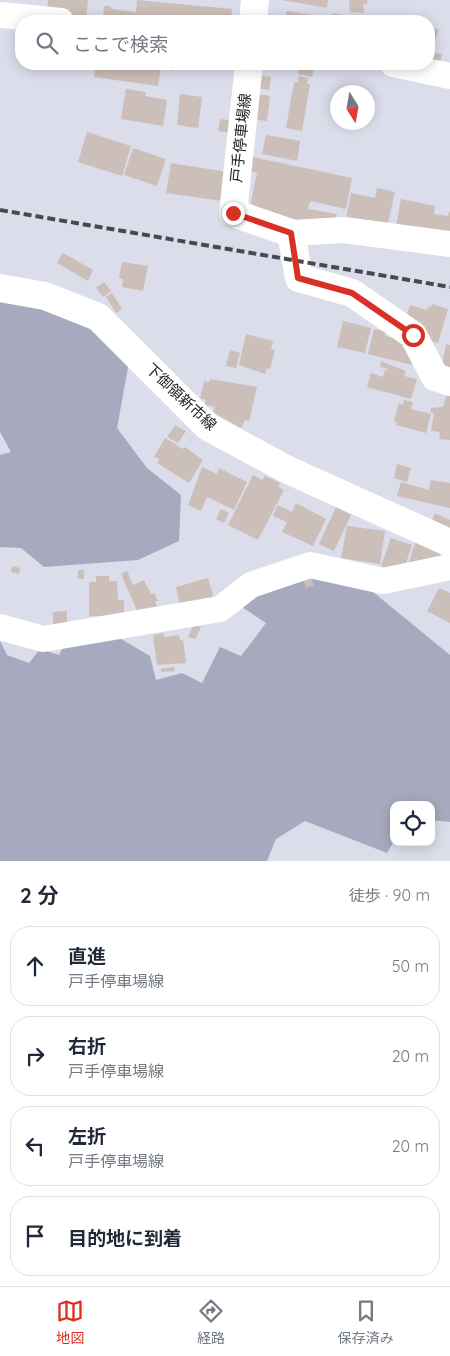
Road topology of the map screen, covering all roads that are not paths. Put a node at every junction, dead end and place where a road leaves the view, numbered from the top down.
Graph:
1 (255, 0) edge
2 (2, 15) dead end
3 (254, 15) edge
4 (15, 16) edge
5 (247, 70) edge
6 (422, 70) edge
7 (450, 76) edge
8 (291, 233) junction
9 (450, 244) edge
10 (0, 288) edge
11 (450, 382) edge
12 (450, 543) edge
13 (450, 567) edge
14 (0, 628) edge

1 - 3 main road
2 - 4 street
5 - 8 main road, 戸手停車場線
6 - 7 street
8 - 9 street
8 - 11 main road
10 - 12 main road, 下御領新市線
13 - 14 street

